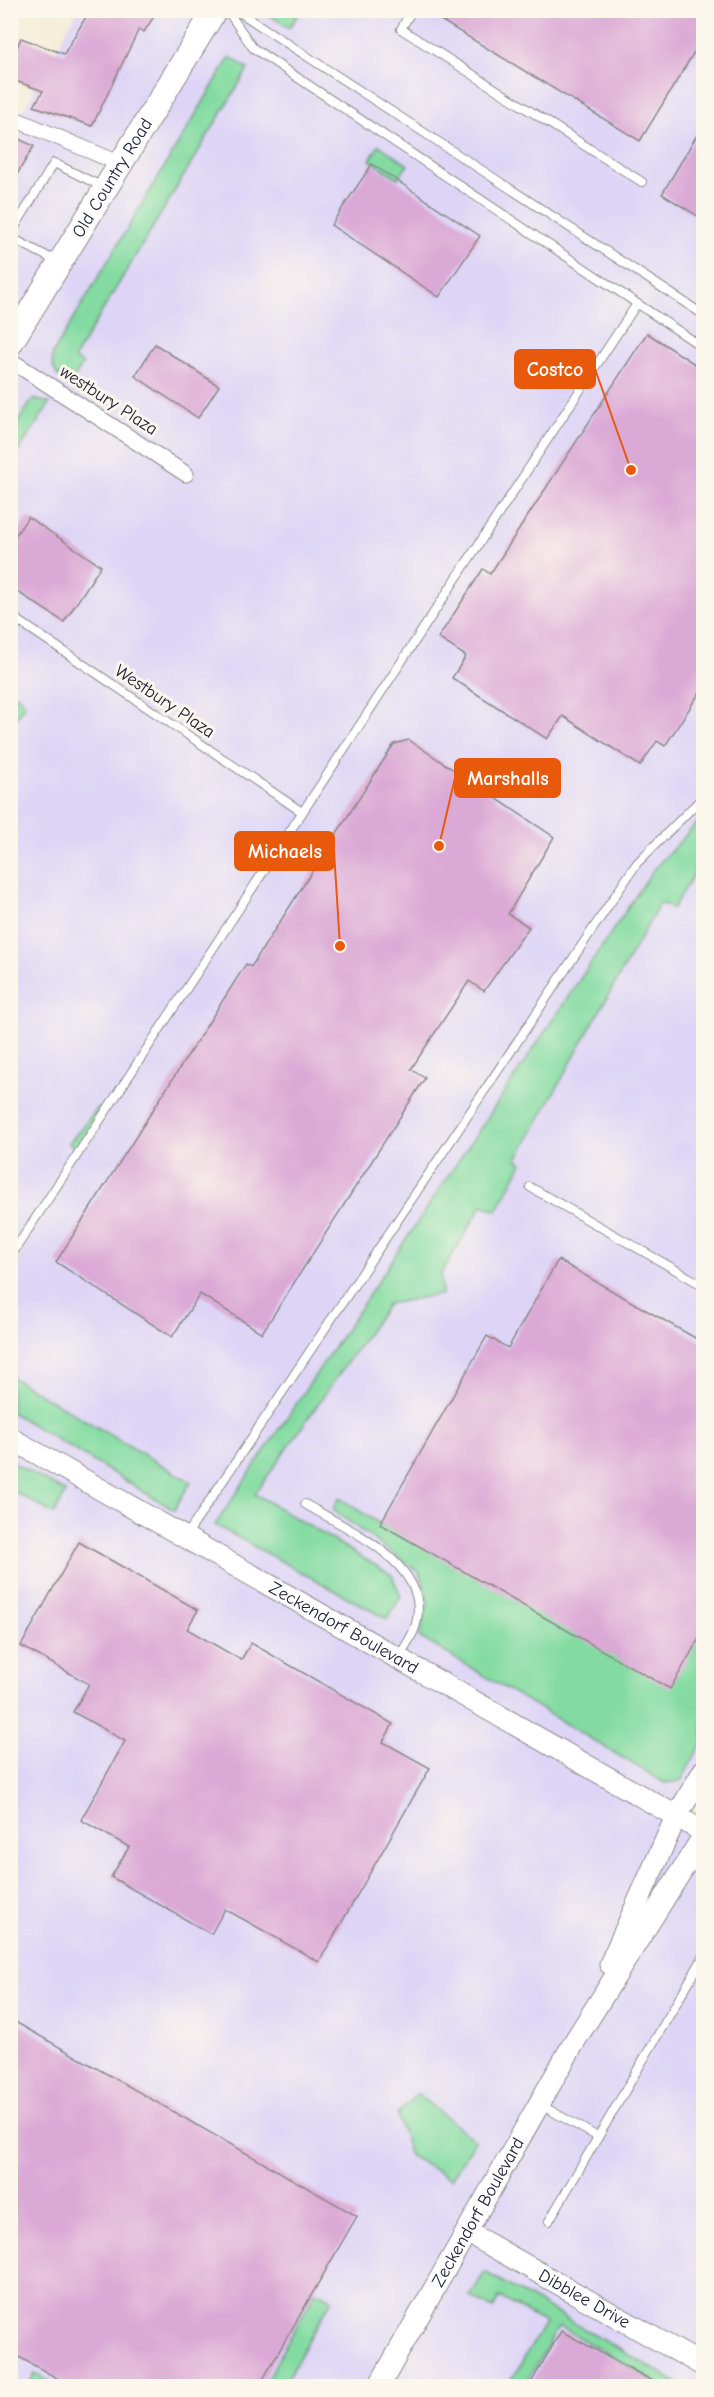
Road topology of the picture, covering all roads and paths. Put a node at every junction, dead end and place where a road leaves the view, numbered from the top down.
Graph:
1 (215, 10) edge
2 (227, 10) edge
3 (236, 10) edge
4 (412, 10) edge
5 (10, 117) edge
6 (121, 164) junction
7 (642, 182) dead end
8 (106, 189) junction
9 (10, 236) edge
10 (60, 264) junction
11 (636, 305) junction
12 (704, 315) edge
13 (10, 344) edge
14 (704, 348) edge
15 (10, 360) edge
16 (186, 474) dead end
17 (10, 615) edge
18 (704, 796) edge
19 (302, 812) junction
20 (530, 1187) dead end
21 (10, 1257) edge
22 (704, 1286) edge
23 (10, 1438) edge
24 (305, 1504) dead end
25 (185, 1537) junction
26 (398, 1659) junction
27 (704, 1770) edge
28 (676, 1816) junction
29 (704, 1833) edge
30 (704, 1956) edge
31 (576, 2039) junction
32 (539, 2104) junction
33 (598, 2138) junction
34 (549, 2221) dead end
35 (467, 2232) junction
36 (704, 2366) edge
37 (380, 2386) edge

1 - 6 main road, Old Country Road
2 - 11 lane
3 - 12 lane
4 - 7 lane
5 - 6 street
6 - 8 main road, Old Country Road
8 - 9 lane
8 - 10 main road, Old Country Road
9 - 10 lane
10 - 13 main road, Old Country Road
11 - 14 lane
11 - 19 lane
15 - 16 street, westbury Plaza
17 - 19 lane, Westbury Plaza
18 - 25 lane
19 - 21 lane
20 - 22 lane
23 - 25 street, Zeckendorf Boulevard
24 - 26 lane
25 - 26 street, Zeckendorf Boulevard
26 - 28 street, Zeckendorf Boulevard
27 - 28 street
28 - 29 street, Zeckendorf Boulevard
28 - 31 street, Zeckendorf Boulevard
29 - 31 street, Zeckendorf Boulevard
30 - 33 lane
31 - 32 street, Zeckendorf Boulevard
32 - 33 lane
32 - 35 street, Zeckendorf Boulevard
33 - 34 lane
35 - 36 street, Dibblee Drive
35 - 37 street, Zeckendorf Boulevard

